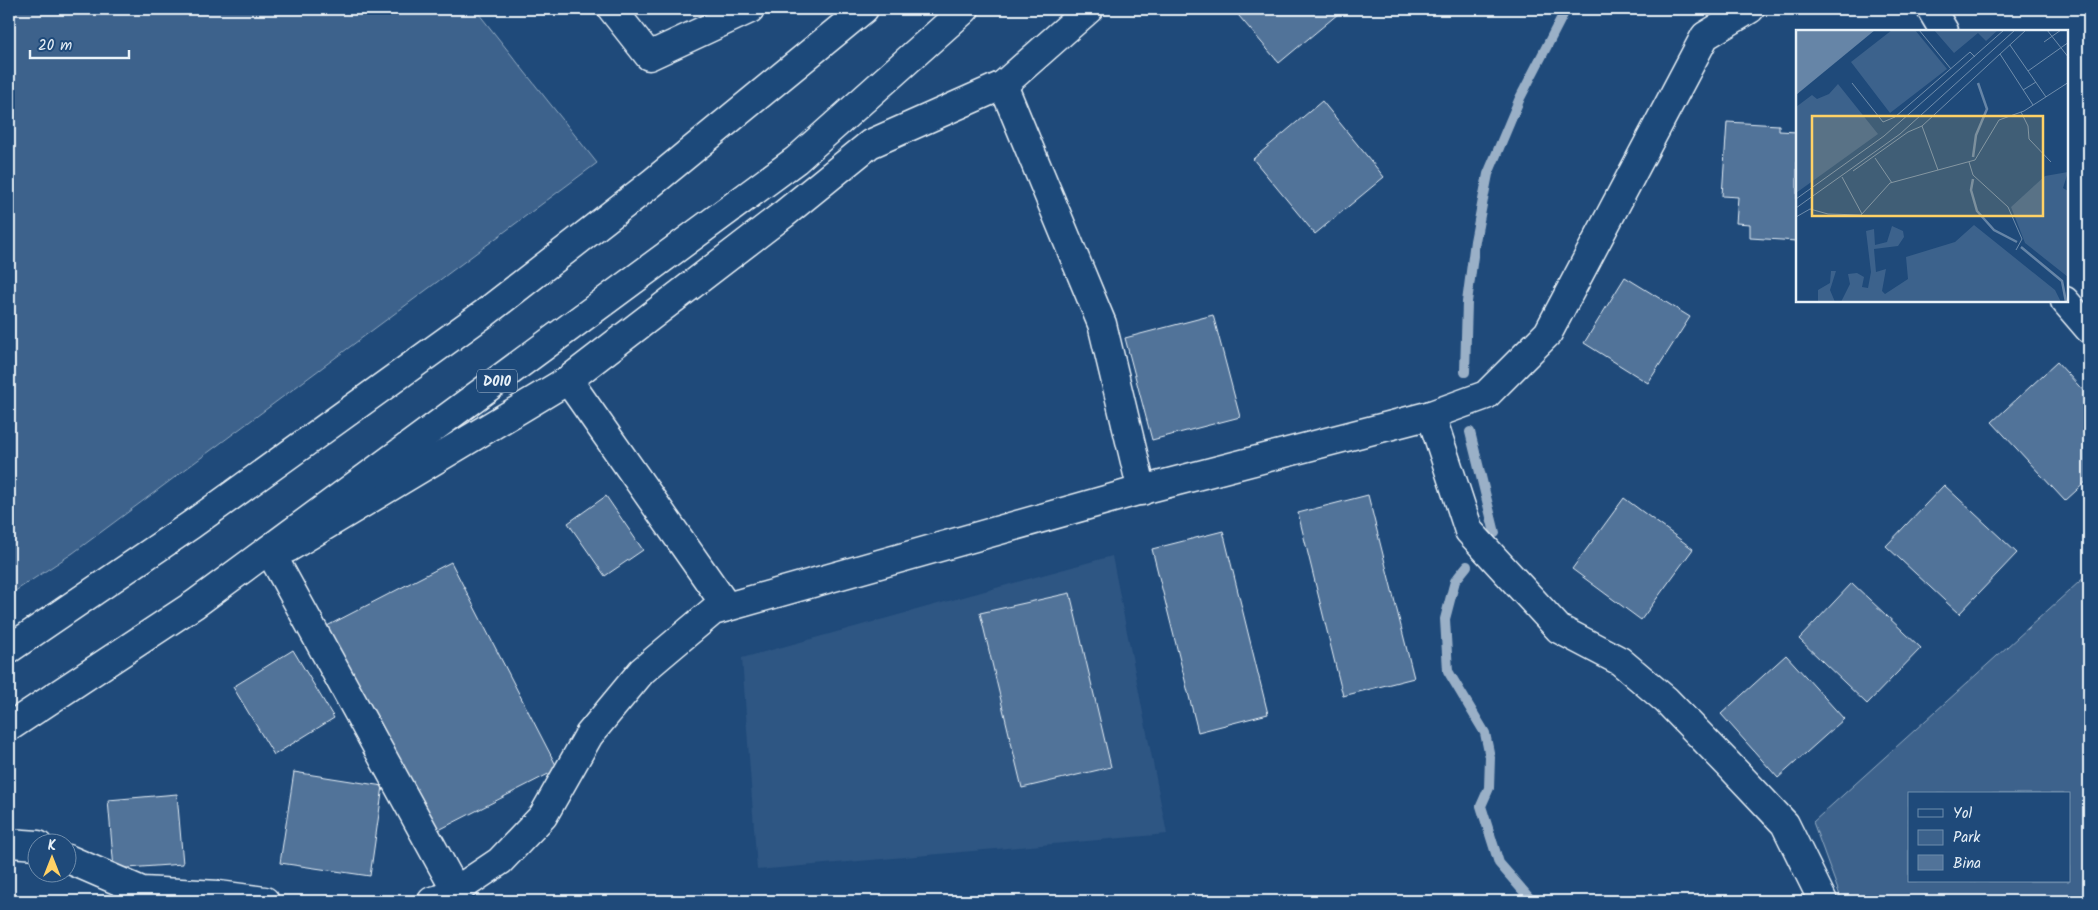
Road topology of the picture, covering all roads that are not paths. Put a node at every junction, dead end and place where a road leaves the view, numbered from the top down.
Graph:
1 (612, 9) edge
2 (750, 9) edge
3 (864, 9) edge
4 (965, 9) edge
5 (1089, 9) edge
6 (1750, 9) edge
7 (1931, 9) edge
8 (1943, 30) edge
9 (1003, 86) junction
10 (2065, 302) edge
11 (2089, 329) edge
12 (568, 380) junction
13 (1431, 414) junction
14 (1142, 491) junction
15 (274, 557) junction
16 (195, 604) junction
17 (727, 607) junction
18 (9, 649) edge
19 (9, 727) edge
20 (9, 843) edge
21 (28, 844) edge
22 (78, 863) edge
23 (444, 896) edge
24 (265, 901) edge
25 (1823, 901) edge

1 - 2 main road
3 - 18 main road
4 - 16 main road, D010
5 - 9 main road
6 - 13 main road
7 - 8 main road
9 - 12 main road
9 - 14 main road
10 - 11 main road
12 - 15 main road
12 - 17 main road
13 - 14 main road
13 - 25 main road
14 - 17 main road
15 - 16 main road
15 - 23 main road
16 - 19 main road, D010
17 - 23 main road
20 - 21 main road
22 - 24 main road

